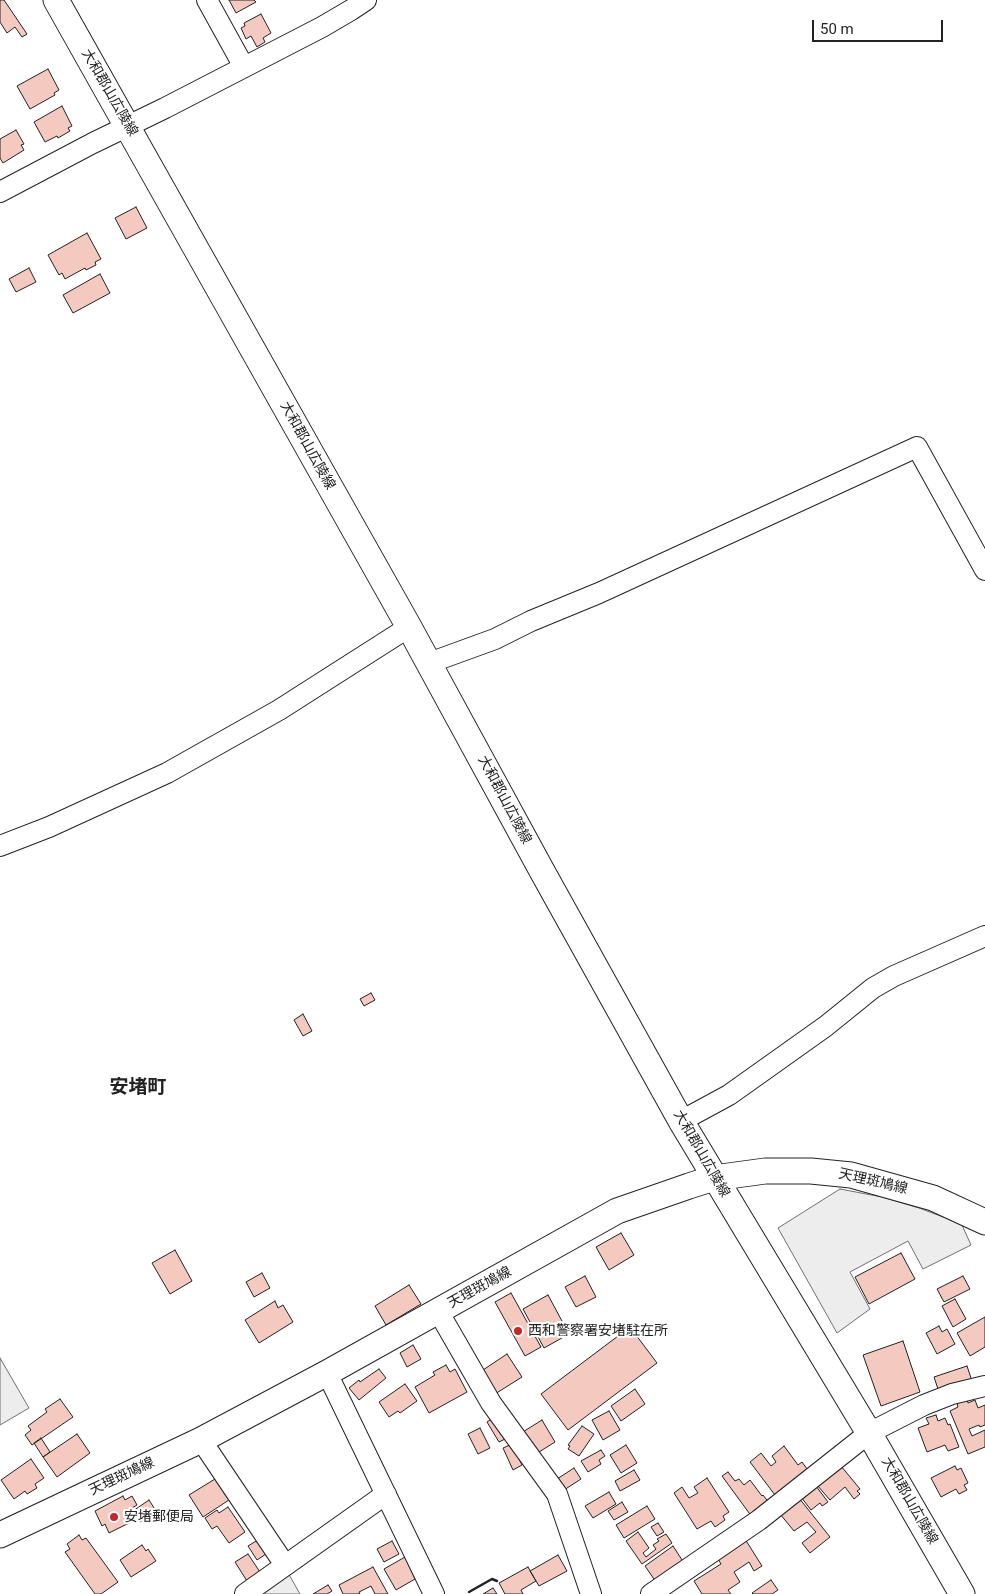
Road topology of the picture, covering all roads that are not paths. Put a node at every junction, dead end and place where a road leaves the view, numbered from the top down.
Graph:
1 (56, 0) edge
2 (207, 0) edge
3 (366, 0) edge
4 (244, 67) junction
5 (128, 126) junction
6 (0, 192) edge
7 (985, 570) edge
8 (409, 627) junction
9 (429, 663) junction
10 (0, 846) edge
11 (985, 936) edge
12 (682, 1121) junction
13 (714, 1178) junction
14 (985, 1222) edge
15 (438, 1311) junction
16 (327, 1373) junction
17 (985, 1386) edge
18 (869, 1433) junction
19 (201, 1440) junction
20 (386, 1494) junction
21 (0, 1535) edge
22 (285, 1565) junction
23 (246, 1594) edge
24 (434, 1594) edge
25 (591, 1594) edge
26 (651, 1594) edge
27 (962, 1594) edge

1 - 5 main road, 大和郡山広陵線
2 - 4 street
3 - 4 street
4 - 5 street
5 - 6 street
5 - 8 main road, 大和郡山広陵線
7 - 9 street
8 - 9 main road, 大和郡山広陵線
8 - 10 street
9 - 12 main road, 大和郡山広陵線
11 - 12 street
12 - 13 main road, 大和郡山広陵線
13 - 14 main road, 天理斑鳩線
13 - 15 main road, 天理斑鳩線
13 - 18 main road, 大和郡山広陵線
15 - 16 main road, 天理斑鳩線
15 - 25 street
16 - 19 main road, 天理斑鳩線
16 - 20 street
17 - 18 street
18 - 26 street
18 - 27 main road, 大和郡山広陵線
19 - 21 main road, 天理斑鳩線
19 - 22 street
20 - 22 street
20 - 24 street
22 - 23 street

